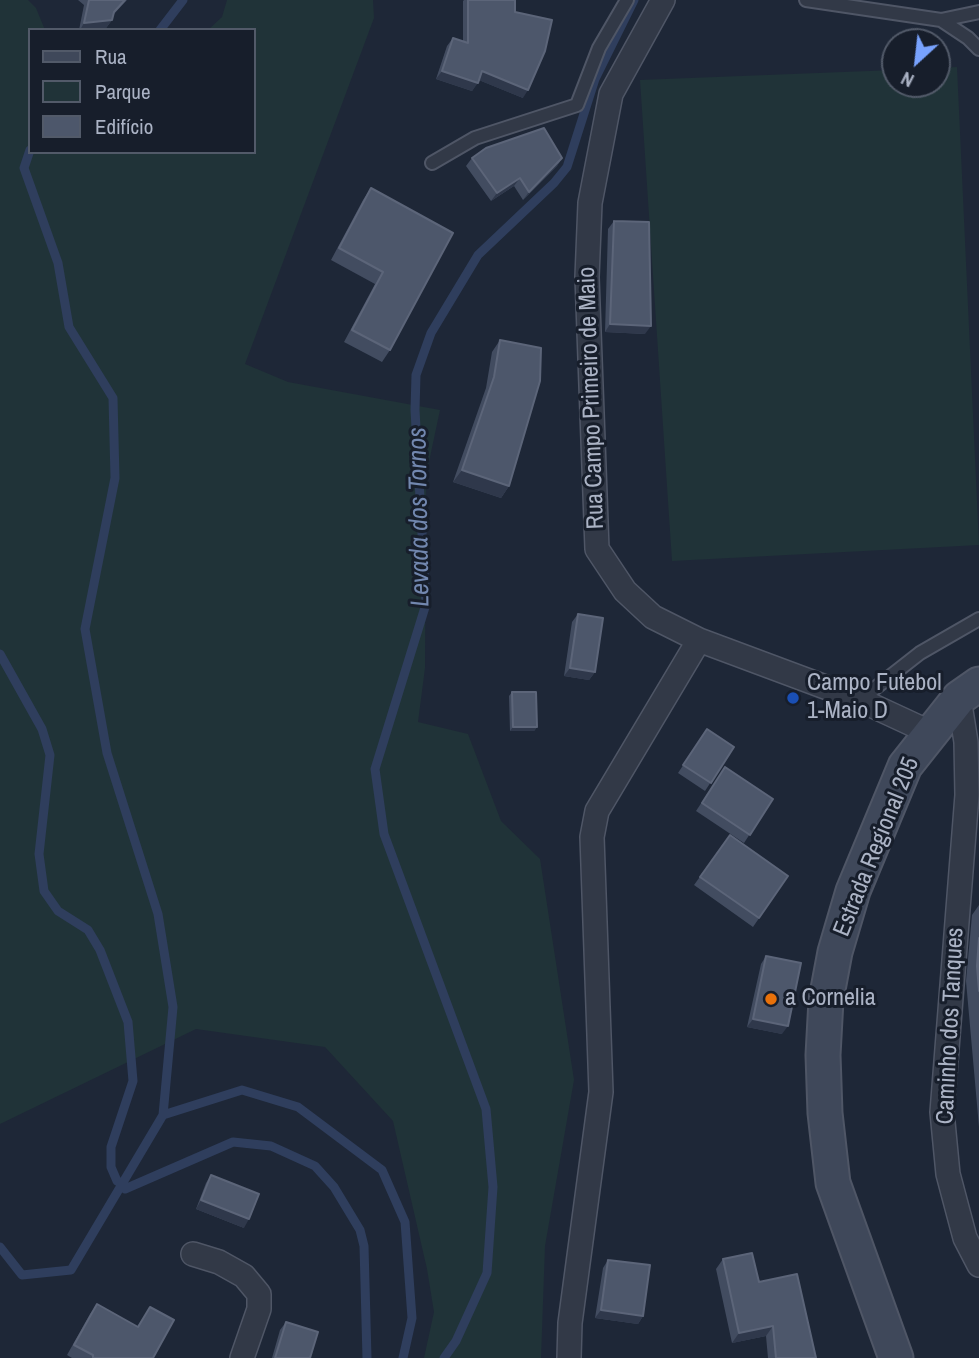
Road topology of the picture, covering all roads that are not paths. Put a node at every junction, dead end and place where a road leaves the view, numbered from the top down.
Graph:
1 (627, 0) edge
2 (663, 0) edge
3 (806, 0) edge
4 (979, 12) edge
5 (941, 20) junction
6 (979, 49) edge
7 (432, 163) dead end
8 (979, 619) edge
9 (699, 640) junction
10 (969, 691) edge
11 (860, 700) junction
12 (929, 732) junction
13 (193, 1254) dead end
14 (979, 1265) edge
15 (242, 1358) edge
16 (569, 1358) edge
17 (895, 1358) edge

1 - 7 lane
2 - 9 street, Rua Campo Primeiro de Maio
3 - 5 lane
4 - 5 lane
5 - 6 lane
8 - 11 lane
9 - 11 street, Rua Campo Primeiro de Maio
9 - 16 street
10 - 12 main road, Estrada Regional 205
10 - 14 street, Caminho dos Tanques
11 - 12 street, Rua Campo Primeiro de Maio
12 - 17 main road, Estrada Regional 205
13 - 15 street

